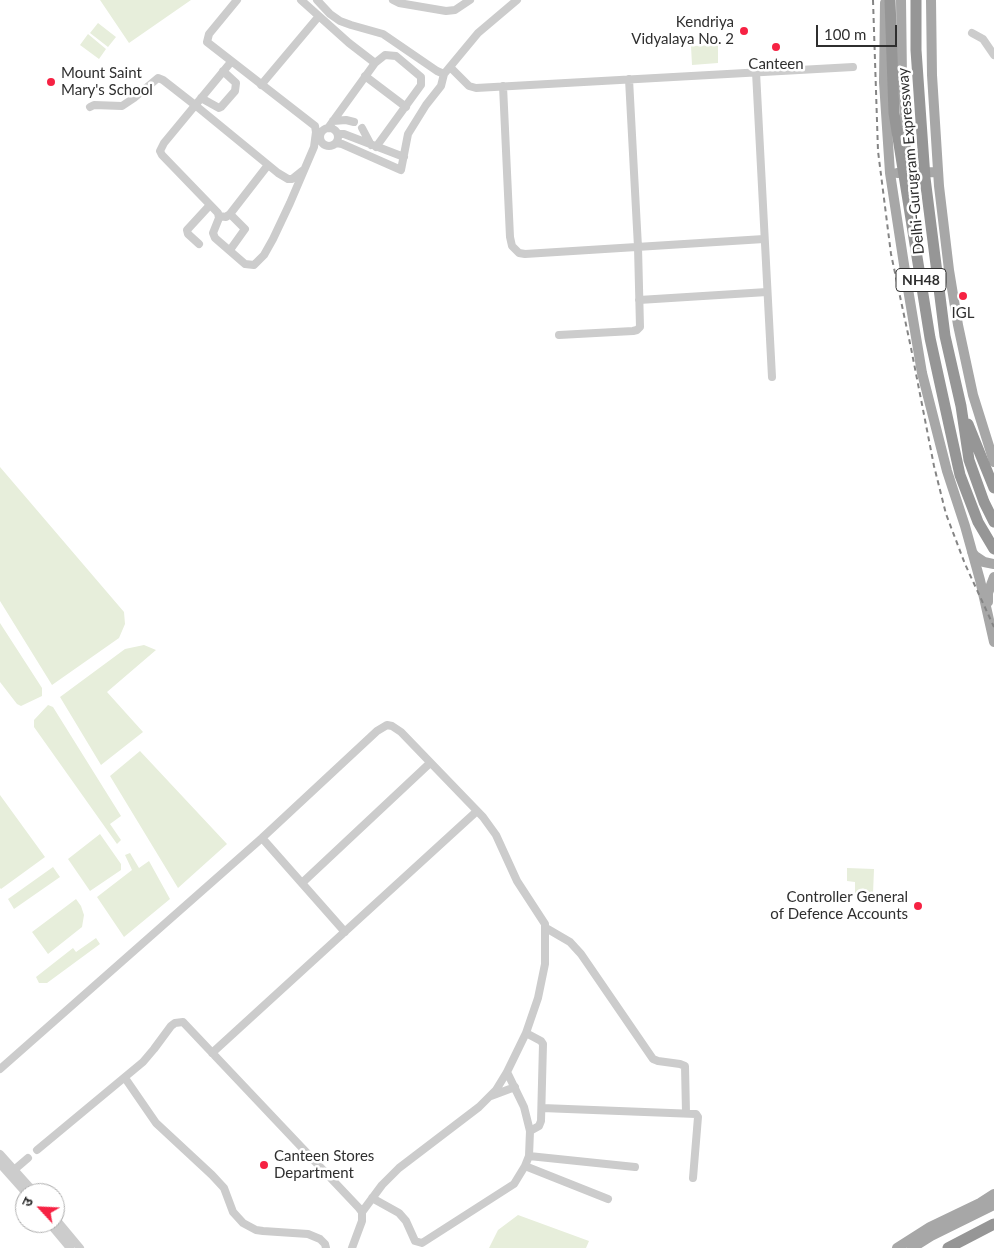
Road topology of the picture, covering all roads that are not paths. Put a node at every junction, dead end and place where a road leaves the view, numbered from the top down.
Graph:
1 (237, 0) edge
2 (302, 0) edge
3 (317, 0) edge
4 (393, 0) edge
5 (470, 0) edge
6 (516, 0) edge
7 (885, 0) edge
8 (890, 0) edge
9 (901, 0) edge
10 (916, 0) edge
11 (931, 0) edge
12 (319, 16) junction
13 (972, 33) dead end
14 (994, 55) edge
15 (231, 62) junction
16 (375, 63) junction
17 (853, 66) dead end
18 (450, 67) junction
19 (223, 71) junction
20 (756, 72) junction
21 (444, 74) junction
22 (366, 76) junction
23 (629, 79) junction
24 (261, 85) junction
25 (503, 86) junction
26 (202, 98) junction
27 (195, 105) junction
28 (90, 107) dead end
29 (406, 107) junction
30 (354, 122) dead end
31 (325, 127) junction
32 (362, 128) dead end
33 (338, 134) junction
34 (321, 141) junction
35 (336, 143) junction
36 (374, 146) junction
37 (404, 157) junction
38 (268, 165) junction
39 (305, 167) junction
40 (938, 172) junction
41 (890, 173) junction
42 (906, 189) junction
43 (210, 205) junction
44 (230, 214) junction
45 (219, 216) junction
46 (764, 240) junction
47 (199, 244) dead end
48 (638, 247) junction
49 (230, 250) junction
50 (767, 292) junction
51 (639, 300) junction
52 (558, 335) dead end
53 (772, 377) dead end
54 (961, 406) junction
55 (982, 424) junction
56 (938, 434) junction
57 (994, 462) edge
58 (994, 488) edge
59 (994, 522) edge
60 (970, 548) junction
61 (994, 550) edge
62 (994, 564) edge
63 (994, 577) edge
64 (989, 618) junction
65 (994, 642) edge
66 (430, 763) junction
67 (477, 811) junction
68 (262, 838) junction
69 (302, 883) junction
70 (546, 928) junction
71 (345, 932) junction
72 (526, 1033) junction
73 (212, 1053) junction
74 (0, 1069) edge
75 (507, 1072) junction
76 (125, 1078) junction
77 (515, 1087) junction
78 (490, 1097) junction
79 (542, 1108) junction
80 (686, 1113) junction
81 (530, 1131) junction
82 (37, 1150) dead end
83 (0, 1154) edge
84 (529, 1156) junction
85 (28, 1158) dead end
86 (0, 1164) edge
87 (525, 1166) junction
88 (635, 1167) dead end
89 (14, 1170) junction
90 (693, 1178) dead end
91 (17, 1183) edge
92 (26, 1183) edge
93 (372, 1198) junction
94 (608, 1198) dead end
95 (993, 1200) edge
96 (362, 1212) junction
97 (994, 1224) edge
98 (65, 1230) edge
99 (57, 1233) edge
100 (70, 1248) edge
101 (80, 1248) edge
102 (326, 1248) edge
103 (352, 1248) edge
104 (897, 1248) edge
105 (912, 1248) edge
106 (948, 1248) edge

1 - 15 street
2 - 12 street
3 - 21 street
4 - 5 street
6 - 18 street
7 - 41 main road
8 - 42 highway, Delhi-Gurugram Expressway / NH48, bridge
9 - 42 main road, bridge
10 - 54 highway, Delhi-Gurugram Expressway / NH48, bridge
11 - 40 main road
12 - 16 street
12 - 24 street
13 - 14 street
15 - 19 street
15 - 24 street
16 - 22 street
16 - 29 street
17 - 20 street
18 - 21 street
18 - 25 street
19 - 26 street
19 - 26 street
20 - 23 street
20 - 46 street
21 - 37 street
22 - 29 street
22 - 31 street
23 - 25 street
23 - 48 street
24 - 31 street
25 - 48 street
26 - 27 street
27 - 28 street
27 - 38 street
27 - 43 street
29 - 36 street
30 - 31 street
31 - 33 street
31 - 34 street
32 - 36 street
33 - 35 street
33 - 36 street
34 - 35 street
34 - 39 street
35 - 37 street
36 - 37 street
38 - 39 street
38 - 44 street
39 - 49 street
40 - 41 main road
40 - 55 main road
41 - 56 main road
42 - 61 highway, Delhi-Gurugram Expressway / NH48, bridge
43 - 45 street
43 - 47 street
44 - 45 street
44 - 49 street
45 - 49 street
46 - 48 street
46 - 50 street
48 - 51 street
50 - 51 street
50 - 53 street
51 - 52 street
54 - 58 highway, bridge
54 - 59 highway, Delhi-Gurugram Expressway / NH48, bridge
55 - 56 main road
55 - 57 main road
56 - 60 main road
60 - 62 main road
60 - 64 main road
63 - 64 main road
64 - 65 main road
66 - 67 street
66 - 68 street
66 - 69 street
67 - 70 street
67 - 71 street
68 - 69 street
68 - 74 street
69 - 71 street
70 - 72 street
70 - 80 street
71 - 73 street
72 - 75 street
72 - 79 street
73 - 76 street
73 - 96 street
75 - 77 street
75 - 78 street
76 - 82 street
76 - 102 street
77 - 78 street
77 - 81 street
78 - 93 street
79 - 80 street
79 - 81 street
80 - 90 street
81 - 84 street
83 - 89 street
84 - 87 street
84 - 88 street
85 - 89 street
86 - 91 street
87 - 93 street
87 - 94 street
89 - 92 street
93 - 96 street
95 - 104 main road
95 - 105 main road
96 - 103 street
97 - 106 highway
98 - 101 street
99 - 100 street

